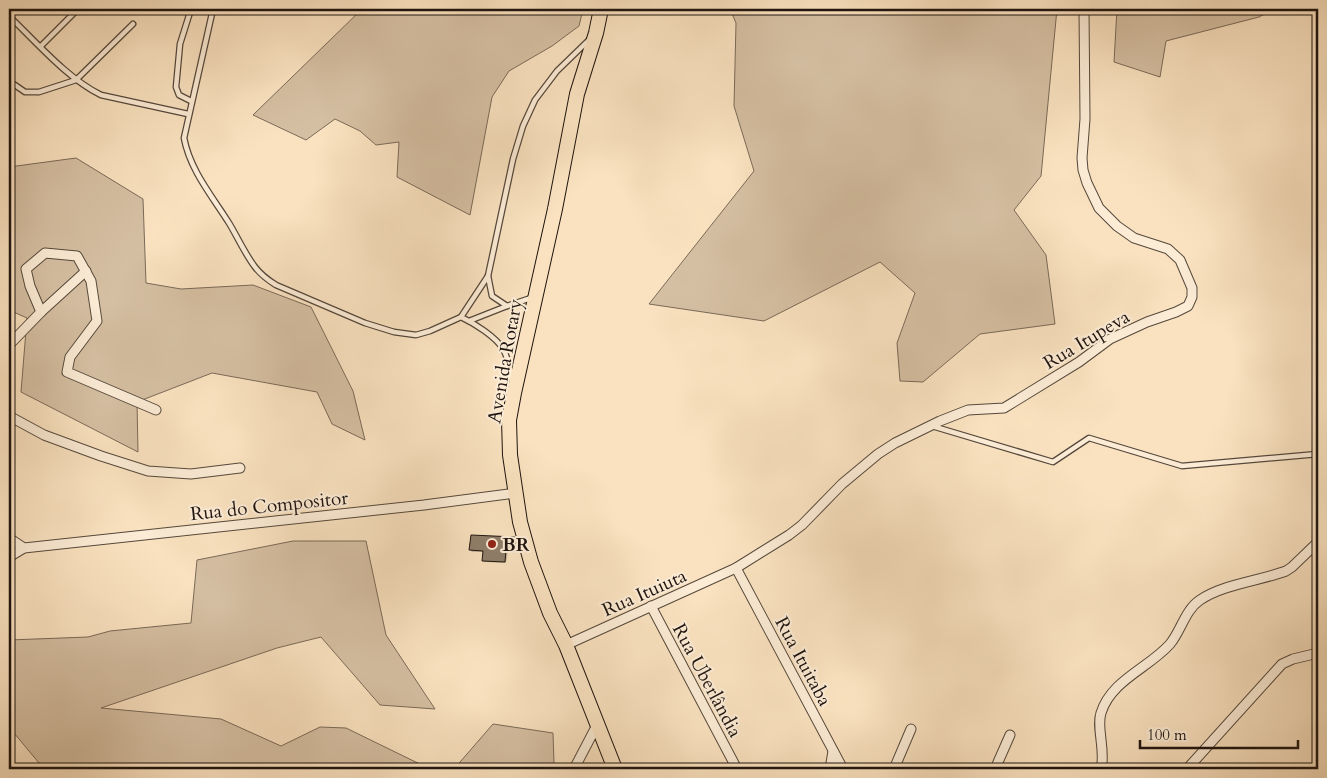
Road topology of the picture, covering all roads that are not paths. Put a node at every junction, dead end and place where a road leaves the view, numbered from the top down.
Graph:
1 (78, 9) edge
2 (191, 9) edge
3 (213, 9) edge
4 (601, 9) edge
5 (1084, 9) edge
6 (9, 16) edge
7 (133, 24) dead end
8 (596, 33) junction
9 (41, 46) junction
10 (76, 80) junction
11 (9, 81) edge
12 (191, 101) junction
13 (188, 114) junction
14 (86, 271) junction
15 (488, 276) junction
16 (535, 297) junction
17 (507, 306) junction
18 (41, 312) junction
19 (461, 317) junction
20 (469, 321) junction
21 (9, 344) edge
22 (514, 393) junction
23 (156, 410) dead end
24 (9, 416) edge
25 (930, 426) junction
26 (1318, 454) edge
27 (240, 468) dead end
28 (516, 493) junction
29 (9, 538) edge
30 (1318, 542) edge
31 (24, 548) junction
32 (9, 557) edge
33 (736, 568) junction
34 (651, 606) junction
35 (566, 645) junction
36 (1318, 653) edge
37 (598, 725) junction
38 (911, 728) dead end
39 (1010, 735) dead end
40 (833, 751) junction
41 (574, 769) edge
42 (615, 769) edge
43 (737, 769) edge
44 (830, 769) edge
45 (843, 769) edge
46 (894, 769) edge
47 (995, 769) edge
48 (1101, 769) edge
49 (1187, 769) edge

1 - 9 lane
2 - 12 lane
3 - 12 lane
4 - 8 main road, Avenida Rotary
5 - 25 street, Rua Itupeva
6 - 9 lane
7 - 10 lane
8 - 15 lane
8 - 16 main road, Avenida Rotary
9 - 10 lane
10 - 11 lane
10 - 13 lane
12 - 13 lane
13 - 19 lane
14 - 18 street
14 - 18 street
14 - 23 street
15 - 17 lane
15 - 19 lane
16 - 17 lane
16 - 22 main road, Avenida Rotary
17 - 20 lane
18 - 21 street
19 - 20 lane
20 - 22 lane
22 - 28 main road, Avenida Rotary
24 - 27 street
25 - 26 lane
25 - 33 street, Rua Itupeva
28 - 31 street, Rua do Compositor
28 - 35 main road, Avenida Rotary
29 - 31 street
30 - 48 street
31 - 32 street
33 - 34 street, Rua Ituiuta
33 - 40 street, Rua Ituitaba
34 - 35 street, Rua Ituiuta
34 - 43 street, Rua Uberlândia
35 - 37 main road, Avenida Rotary
36 - 49 street
37 - 41 street
37 - 42 main road, Avenida Rotary
38 - 46 street
39 - 47 street
40 - 44 street
40 - 45 street, Rua Ituitaba

